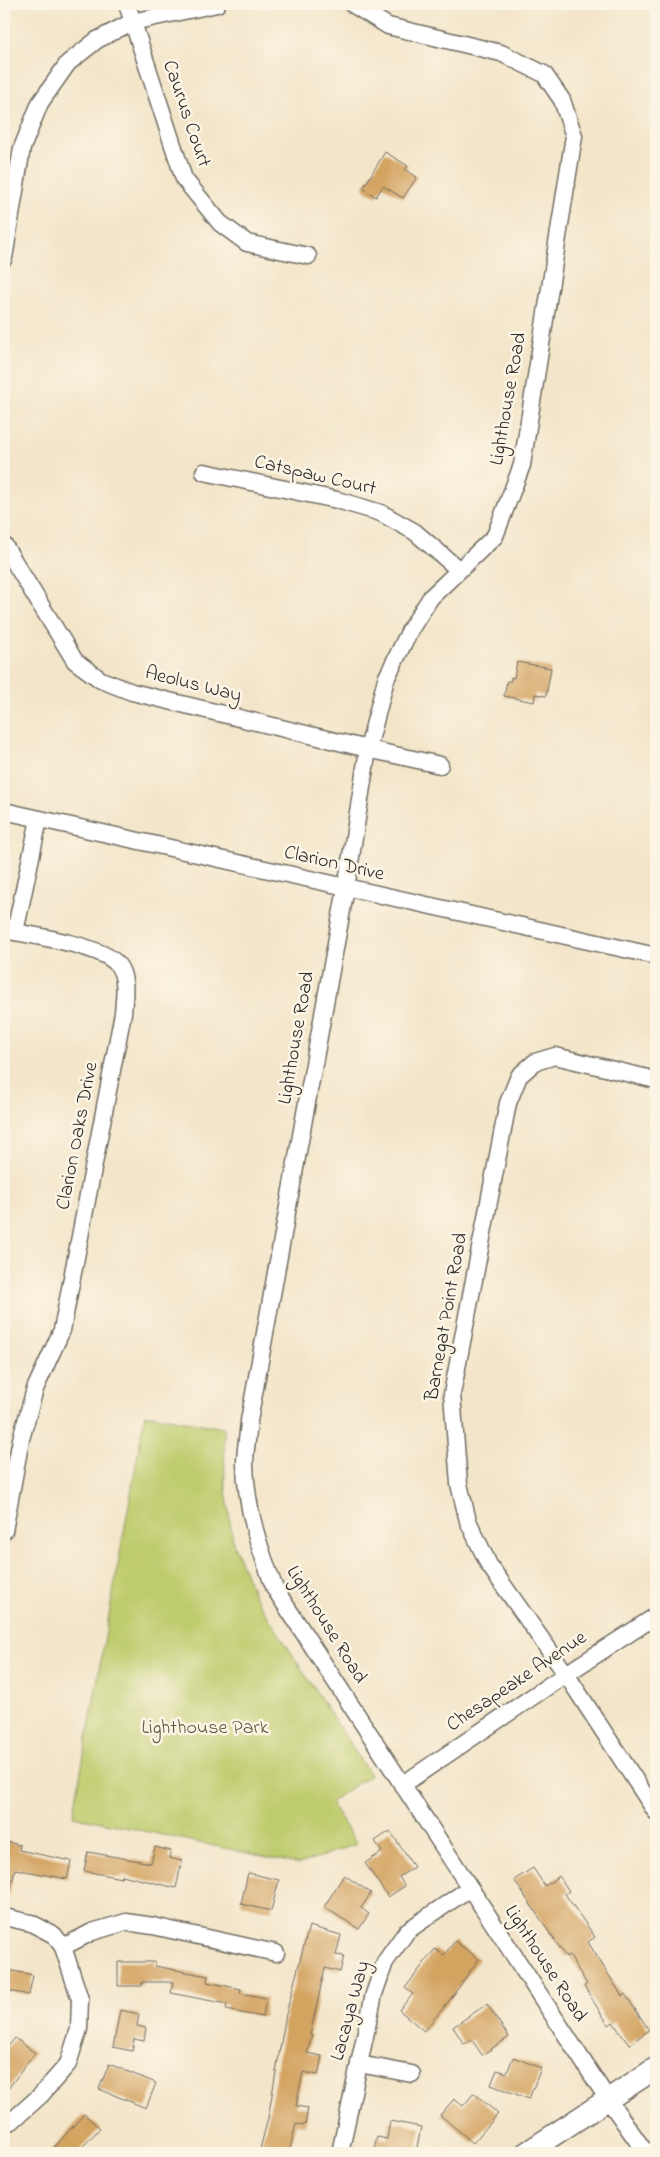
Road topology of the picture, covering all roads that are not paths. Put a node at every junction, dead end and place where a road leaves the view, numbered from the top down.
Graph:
1 (127, 4) edge
2 (217, 4) edge
3 (352, 4) edge
4 (132, 22) junction
5 (308, 256) dead end
6 (4, 258) edge
7 (204, 472) dead end
8 (4, 545) edge
9 (458, 569) junction
10 (368, 749) junction
11 (440, 765) dead end
12 (4, 811) edge
13 (38, 819) junction
14 (346, 888) junction
15 (9, 931) edge
16 (656, 956) edge
17 (656, 1080) edge
18 (4, 1531) edge
19 (656, 1616) edge
20 (566, 1674) junction
21 (402, 1785) junction
22 (656, 1812) edge
23 (470, 1888) junction
24 (4, 1917) edge
25 (63, 1947) junction
26 (276, 1953) dead end
27 (359, 2064) junction
28 (656, 2068) edge
29 (412, 2074) dead end
30 (607, 2098) junction
31 (4, 2124) edge
32 (340, 2153) edge
33 (526, 2153) edge
34 (650, 2153) edge

1 - 4 street, Caurus Court
2 - 4 street
3 - 9 street, Lighthouse Road
4 - 5 street, Caurus Court
4 - 6 street
7 - 9 street, Catspaw Court
8 - 10 street, Aeolus Way
9 - 10 street, Lighthouse Road
10 - 11 street, Aeolus Way
10 - 14 street, Lighthouse Road
12 - 13 street, Clarion Drive
13 - 14 street, Clarion Drive
13 - 15 street, Clarion Oaks Drive
14 - 16 street, Clarion Drive
14 - 21 street, Lighthouse Road
15 - 18 street, Clarion Oaks Drive
17 - 20 street, Barnegat Point Road
19 - 20 street, Chesapeake Avenue
20 - 21 street, Chesapeake Avenue
20 - 22 street, Barnegat Point Road
21 - 23 street, Lighthouse Road
23 - 27 street, Lacaya Way
23 - 30 street, Lighthouse Road
24 - 25 street
25 - 26 street
25 - 31 street
27 - 29 street
27 - 32 street, Lacaya Way
28 - 30 street
30 - 33 street
30 - 34 street, Lighthouse Road

